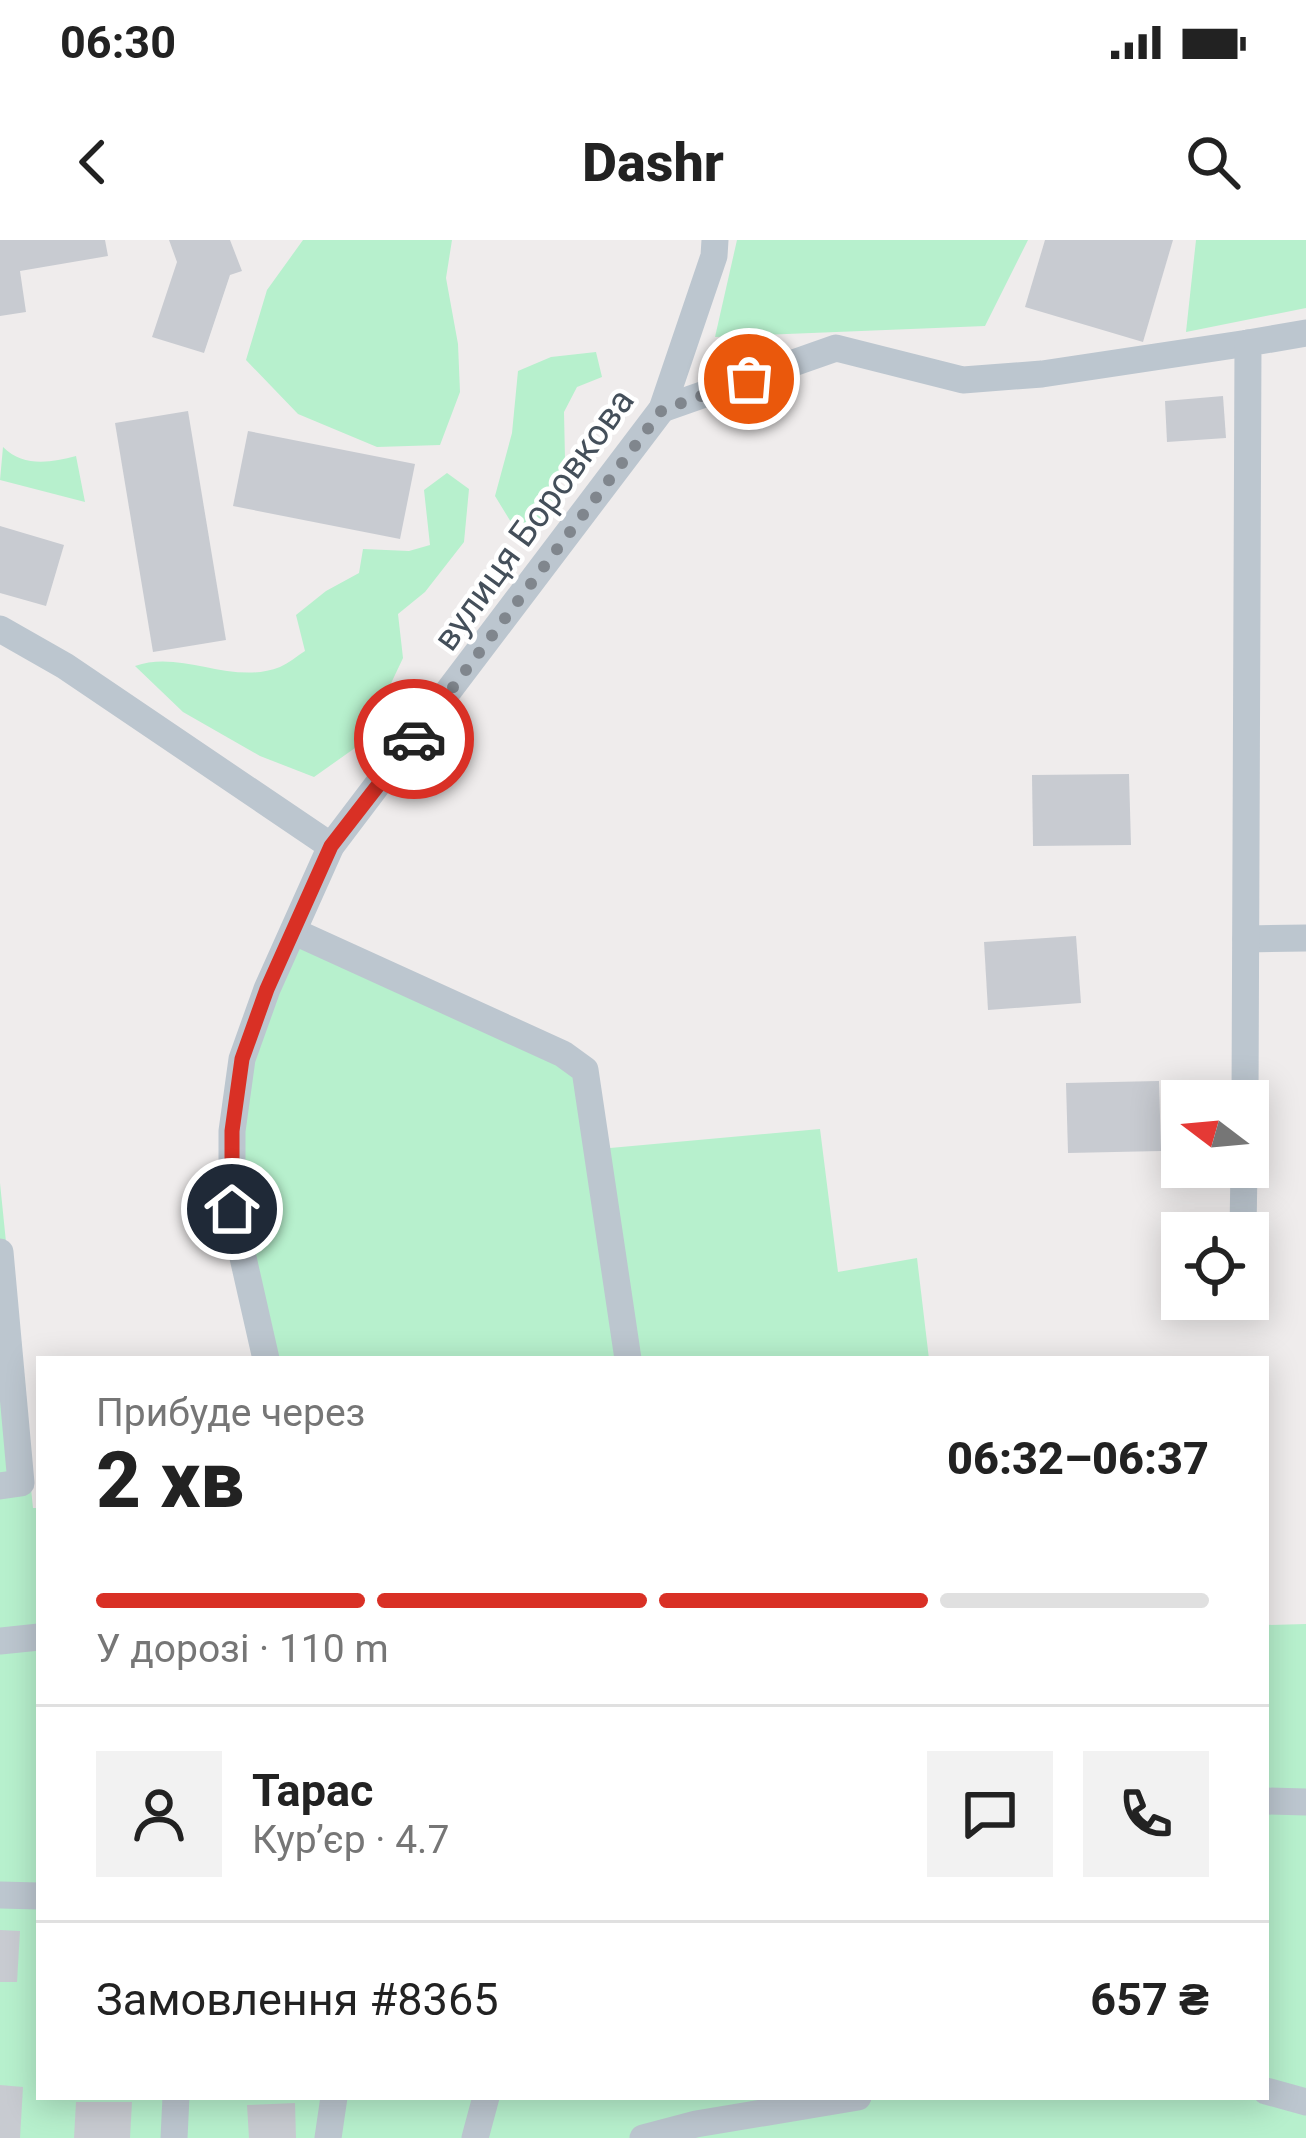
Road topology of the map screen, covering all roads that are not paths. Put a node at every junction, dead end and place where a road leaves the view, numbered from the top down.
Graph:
1 (715, 240) edge
2 (1306, 333) edge
3 (1248, 343) junction
4 (662, 410) junction
5 (0, 629) edge
6 (331, 846) junction
7 (295, 932) junction
8 (1306, 938) edge
9 (1246, 939) junction
10 (1245, 1080) edge
11 (0, 1252) edge
12 (265, 1356) edge
13 (628, 1356) edge
14 (0, 1486) edge
15 (36, 1637) edge
16 (0, 1641) edge
17 (1269, 1801) edge
18 (1306, 1802) edge
19 (0, 1895) edge
20 (36, 1896) edge
21 (1269, 2092) edge
22 (176, 2100) edge
23 (334, 2100) edge
24 (485, 2100) edge
25 (839, 2100) edge
26 (1306, 2102) edge
27 (174, 2138) edge
28 (328, 2138) edge
29 (475, 2138) edge
30 (644, 2138) edge

1 - 4 street, вулиця Боровкова
2 - 3 street
3 - 4 street
3 - 9 street
4 - 6 street, вулиця Боровкова
5 - 6 street
6 - 7 street, вулиця Боровкова
7 - 12 street, вулиця Боровкова
7 - 13 street
8 - 9 street
9 - 10 street
11 - 14 street
15 - 16 street
17 - 18 street
19 - 20 street
21 - 26 street
22 - 27 street
23 - 28 street
24 - 29 street
25 - 30 street

